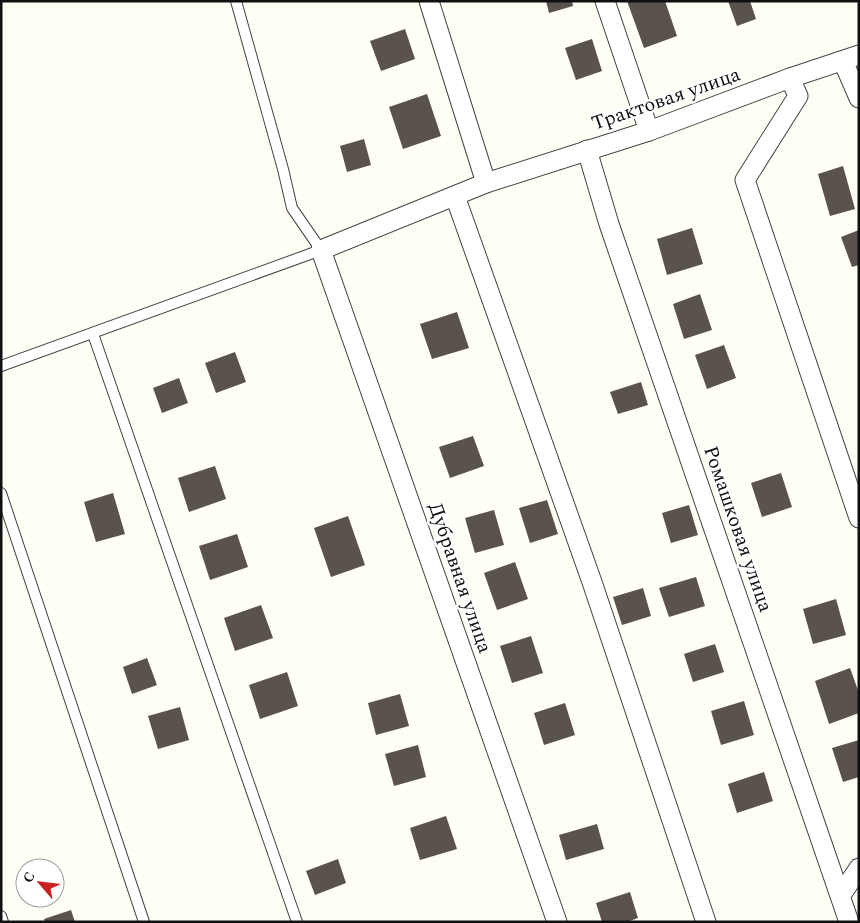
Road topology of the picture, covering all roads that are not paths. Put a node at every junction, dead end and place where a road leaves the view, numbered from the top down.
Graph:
1 (236, 1) edge
2 (429, 1) edge
3 (606, 1) edge
4 (851, 58) edge
5 (790, 78) junction
6 (859, 98) edge
7 (649, 132) junction
8 (588, 150) junction
9 (486, 183) junction
10 (455, 196) junction
11 (321, 250) junction
12 (93, 334) junction
13 (1, 366) edge
14 (1, 493) edge
15 (859, 518) edge
16 (859, 868) edge
17 (841, 894) junction
18 (1, 916) edge
19 (3, 922) edge
20 (144, 922) edge
21 (297, 922) edge
22 (557, 922) edge
23 (706, 922) edge
24 (849, 922) edge

1 - 11 lane
2 - 9 street
3 - 7 street
4 - 5 street, Трактовая улица
4 - 6 street
5 - 7 street, Трактовая улица
5 - 15 street
7 - 8 street, Трактовая улица
8 - 9 street, Трактовая улица
8 - 17 street, Ромашковая улица
9 - 10 street, Трактовая улица
10 - 11 street, Трактовая улица
10 - 23 street
11 - 12 lane
11 - 22 street, Дубравная улица
12 - 13 lane
12 - 21 lane
14 - 20 lane
16 - 17 street
17 - 24 street, Ромашковая улица
18 - 19 lane

